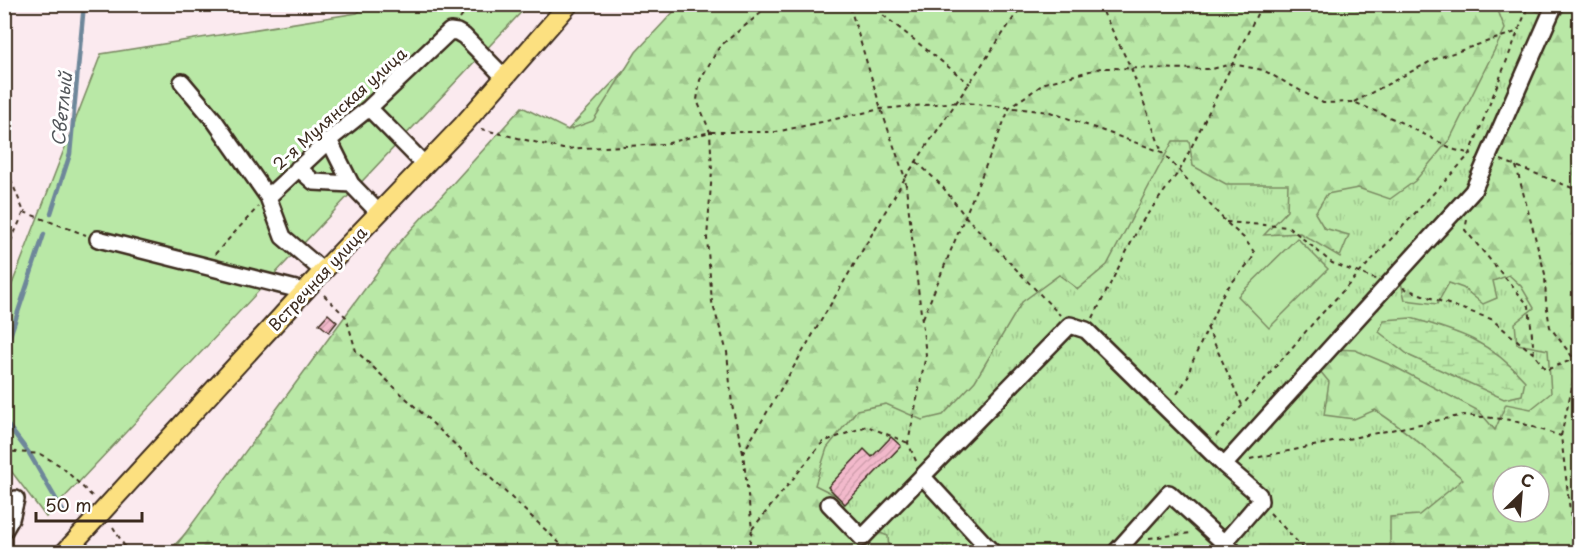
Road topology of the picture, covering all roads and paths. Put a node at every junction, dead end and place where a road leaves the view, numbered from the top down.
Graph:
1 (569, 4) edge
2 (772, 4) edge
3 (849, 4) edge
4 (869, 4) edge
5 (1023, 4) edge
6 (1099, 4) edge
7 (1262, 4) edge
8 (1529, 4) edge
9 (1555, 4) edge
10 (1517, 31) junction
11 (1232, 64) junction
12 (1131, 68) junction
13 (505, 78) junction
14 (182, 82) dead end
15 (970, 84) junction
16 (958, 102) junction
17 (1354, 102) junction
18 (1010, 107) junction
19 (369, 108) junction
20 (881, 109) junction
21 (463, 125) junction
22 (710, 132) junction
23 (329, 140) junction
24 (1162, 152) junction
25 (1470, 154) junction
26 (1489, 156) junction
27 (917, 162) junction
28 (4, 163) edge
29 (425, 165) junction
30 (1516, 166) junction
31 (298, 168) junction
32 (1180, 170) junction
33 (905, 178) junction
34 (351, 184) junction
35 (1473, 191) junction
36 (1580, 191) edge
37 (268, 197) junction
38 (24, 212) junction
39 (379, 213) junction
40 (965, 216) junction
41 (98, 239) joint
42 (4, 256) edge
43 (202, 267) junction
44 (313, 282) junction
45 (923, 318) junction
46 (1070, 325) junction
47 (1207, 327) junction
48 (1086, 330) junction
49 (1580, 354) edge
50 (1574, 359) junction
51 (1580, 366) edge
52 (1173, 401) dead end
53 (1242, 405) junction
54 (1561, 436) junction
55 (908, 443) junction
56 (1206, 448) junction
57 (4, 451) edge
58 (742, 453) junction
59 (1224, 465) junction
60 (922, 476) junction
61 (1259, 495) junction
62 (16, 499) dead end
63 (829, 504) dead end
64 (105, 508) junction
65 (113, 527) dead end
66 (752, 529) junction
67 (4, 531) edge
68 (1131, 535) junction
69 (1224, 543) edge
70 (65, 552) edge
71 (128, 552) edge
72 (569, 552) edge
73 (748, 552) edge
74 (992, 552) edge
75 (1116, 552) edge
76 (1307, 552) edge
77 (1575, 552) edge

1 - 13 main road, Встречная улица
2 - 22 path
3 - 20 path
4 - 15 path
5 - 15 path
6 - 12 path
7 - 11 path
8 - 10 path
9 - 26 street
10 - 17 path
10 - 25 path
11 - 12 path
11 - 17 path
11 - 32 path
12 - 18 path
12 - 24 path
13 - 19 street, 2-я Мулянская улица
13 - 21 main road, Встречная улица
14 - 37 street
15 - 16 path
16 - 18 path
16 - 20 path
16 - 27 path
17 - 25 path
18 - 24 path
18 - 40 path
19 - 23 street, 2-я Мулянская улица
19 - 29 street
20 - 22 path
20 - 33 path
21 - 22 path
21 - 29 main road, Встречная улица
22 - 58 path
23 - 31 street, 2-я Мулянская улица
23 - 34 street
24 - 32 path
25 - 26 path
25 - 53 path
26 - 30 path
26 - 35 street
27 - 33 path
27 - 40 path
28 - 38 path
29 - 39 main road, Встречная улица
30 - 36 path
30 - 50 path
31 - 34 street
31 - 37 street, 2-я Мулянская улица
32 - 47 path
32 - 48 path
33 - 45 path
33 - 58 path
34 - 39 street
35 - 50 path
35 - 59 street
37 - 43 path
37 - 44 street
38 - 41 path
38 - 42 path
39 - 44 main road, Встречная улица
40 - 45 path
40 - 46 path
41 - 43 street
43 - 44 street
44 - 64 main road, Встречная улица
44 - 72 path
45 - 55 path
46 - 48 street
46 - 60 street
47 - 52 path
47 - 53 path
48 - 56 street
49 - 50 path
50 - 51 path
50 - 54 path
53 - 56 path
54 - 59 path
54 - 77 path
55 - 60 path
55 - 66 path
56 - 59 street
57 - 64 path
58 - 66 path
59 - 61 street
60 - 63 street
60 - 74 street
61 - 69 street
61 - 76 path
62 - 67 street
64 - 70 main road, Встречная улица
65 - 71 path
66 - 73 path
68 - 69 path
68 - 69 street
68 - 75 street

